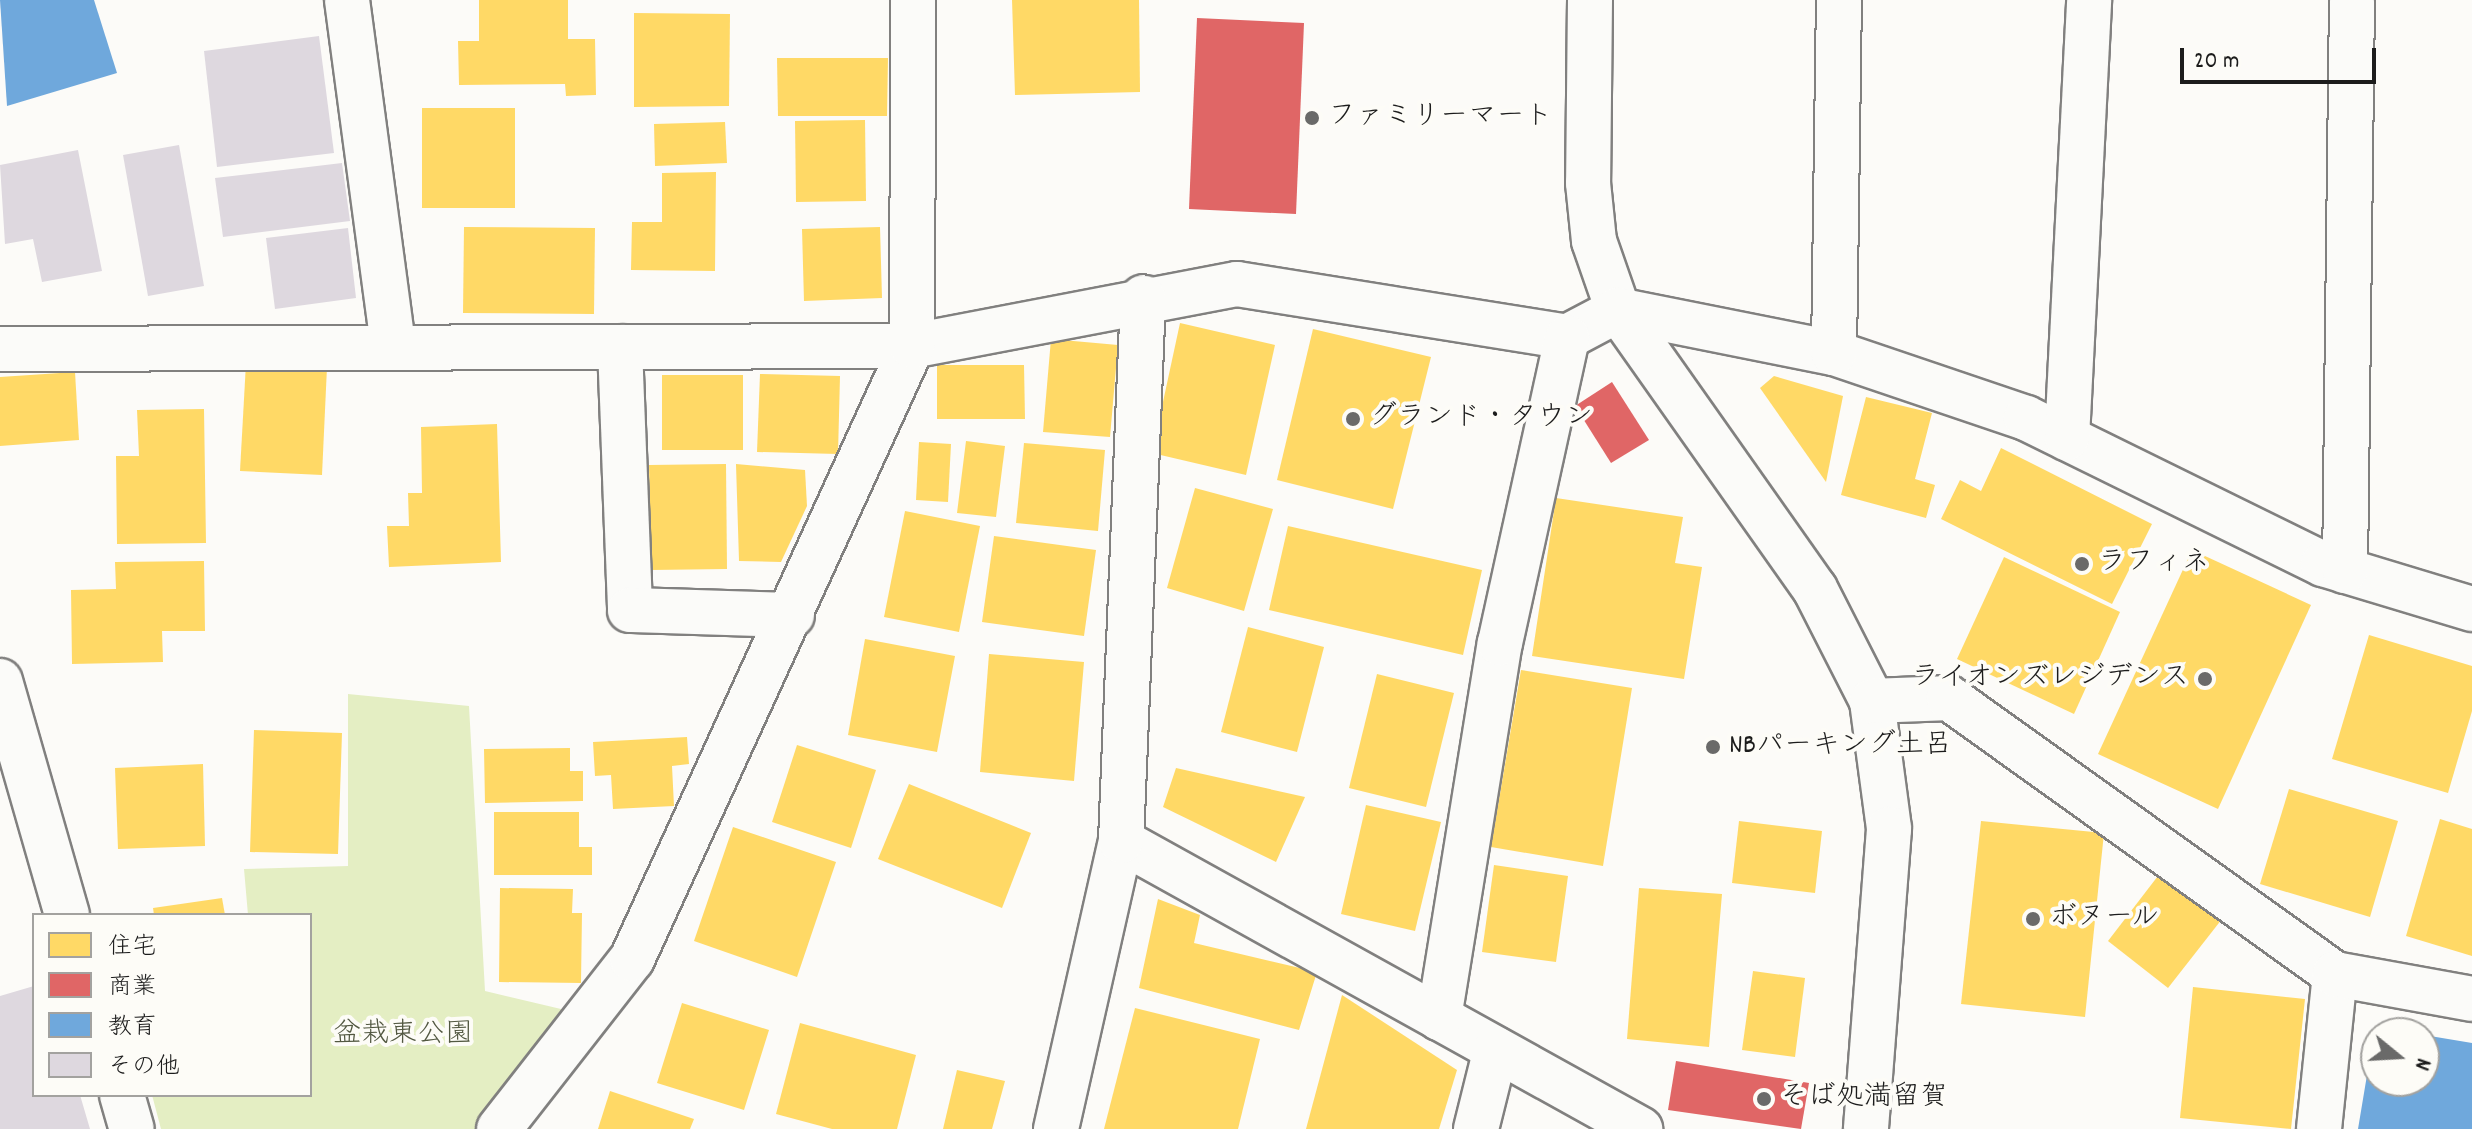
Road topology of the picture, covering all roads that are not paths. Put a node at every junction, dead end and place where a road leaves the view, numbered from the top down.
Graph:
1 (347, 0) edge
2 (913, 0) edge
3 (1590, 0) edge
4 (1839, 0) edge
5 (2089, 0) edge
6 (2352, 1) edge
7 (1143, 297) junction
8 (1618, 310) junction
9 (1567, 337) junction
10 (393, 345) junction
11 (912, 346) junction
12 (620, 347) junction
13 (0, 349) edge
14 (1834, 353) junction
15 (2067, 438) junction
16 (2345, 571) junction
17 (2472, 609) edge
18 (792, 615) junction
19 (0, 681) edge
20 (1872, 701) junction
21 (1121, 841) junction
22 (66, 913) edge
23 (2335, 974) junction
24 (2472, 999) edge
25 (1439, 1018) junction
26 (1496, 1049) junction
27 (123, 1097) edge
28 (132, 1129) edge
29 (499, 1129) edge
30 (1056, 1129) edge
31 (1476, 1129) edge
32 (1640, 1129) edge
33 (1866, 1129) edge
34 (2319, 1129) edge

1 - 10 street
2 - 11 street
3 - 8 street
4 - 14 street
5 - 15 street
6 - 16 street
7 - 9 street
7 - 11 street
7 - 21 street
8 - 9 street
8 - 14 street
8 - 20 street
9 - 25 street
10 - 12 street
10 - 13 street
11 - 12 street
11 - 18 street
12 - 18 street
14 - 15 street
15 - 16 street
16 - 17 street
18 - 29 street
19 - 22 street
20 - 23 street
20 - 33 street
21 - 25 street
21 - 30 street
23 - 24 street
23 - 34 street
25 - 26 street
26 - 31 street
26 - 32 street
27 - 28 street

